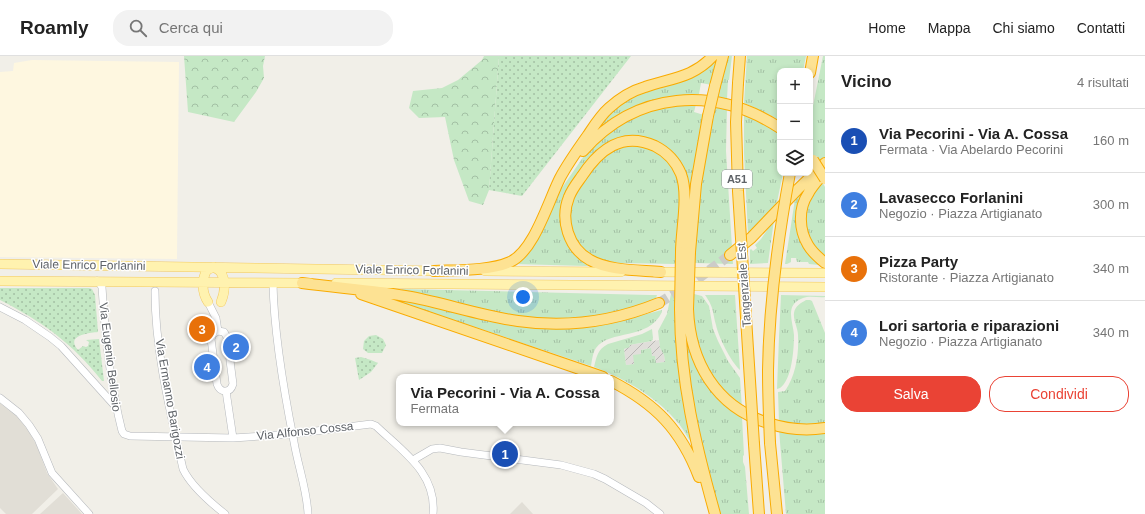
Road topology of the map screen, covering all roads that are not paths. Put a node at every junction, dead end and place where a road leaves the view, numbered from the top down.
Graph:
1 (713, 56) edge
2 (723, 56) edge
3 (740, 56) edge
4 (813, 56) edge
5 (811, 68) edge
6 (777, 126) edge
7 (813, 160) edge
8 (825, 163) edge
9 (825, 172) edge
10 (789, 176) edge
11 (825, 179) edge
12 (547, 207) junction
13 (685, 252) junction
14 (730, 255) tunnel mouth
15 (825, 263) edge
16 (0, 264) edge
17 (214, 267) junction
18 (434, 271) junction
19 (661, 272) junction
20 (825, 273) edge
21 (0, 281) edge
22 (97, 282) junction
23 (203, 282) junction
24 (224, 282) junction
25 (273, 283) junction
26 (302, 283) junction
27 (825, 287) edge
28 (155, 290) dead end
29 (208, 302) junction
30 (221, 302) junction
31 (659, 303) tunnel mouth
32 (0, 307) edge
33 (684, 309) junction
34 (216, 318) junction
35 (218, 331) junction
36 (593, 374) edge
37 (614, 383) edge
38 (226, 391) junction
39 (0, 398) edge
40 (115, 406) junction
41 (825, 428) edge
42 (124, 434) joint
43 (292, 434) junction
44 (176, 438) junction
45 (233, 438) junction
46 (413, 460) junction
47 (89, 514) edge
48 (225, 514) edge
49 (308, 514) edge
50 (433, 514) edge
51 (660, 514) edge
52 (714, 514) edge
53 (759, 514) edge
54 (777, 514) edge

1 - 12 highway
2 - 13 highway, bridge
3 - 53 highway, Tangenziale Est / A51, bridge
4 - 5 highway
6 - 12 highway
7 - 11 highway, bridge
8 - 14 highway
9 - 15 highway
10 - 54 highway, Tangenziale Est, bridge
12 - 18 highway
13 - 19 highway
13 - 33 highway, bridge
16 - 17 main road, Viale Enrico Forlanini
17 - 18 main road, Viale Enrico Forlanini
17 - 23 main road
17 - 24 main road
18 - 19 main road, Viale Enrico Forlanini
19 - 20 main road, Viale Enrico Forlanini
21 - 22 main road, Viale Enrico Forlanini
22 - 23 main road, Viale Enrico Forlanini
22 - 40 street, Via Eugenio Bellosio
23 - 24 main road, Viale Enrico Forlanini
23 - 29 main road
24 - 25 main road, Viale Enrico Forlanini
24 - 30 main road
25 - 26 main road, Viale Enrico Forlanini
25 - 43 street
26 - 27 main road, Viale Enrico Forlanini
26 - 31 highway
26 - 36 highway
28 - 44 street, Via Ermanno Barigozzi
29 - 30 street
29 - 34 street
30 - 34 street
32 - 40 street
33 - 41 highway
33 - 52 highway
34 - 35 street
35 - 38 street
35 - 38 street
37 - 52 highway
38 - 45 street
39 - 47 street
40 - 42 street, Via Eugenio Bellosio
42 - 44 street, Via Alfonso Cossa
43 - 45 street, Via Alfonso Cossa
43 - 46 street, Via Alfonso Cossa
43 - 49 street
44 - 45 street, Via Alfonso Cossa
44 - 48 street, Via Ermanno Barigozzi
46 - 50 street, Via Alfonso Cossa
46 - 51 street

